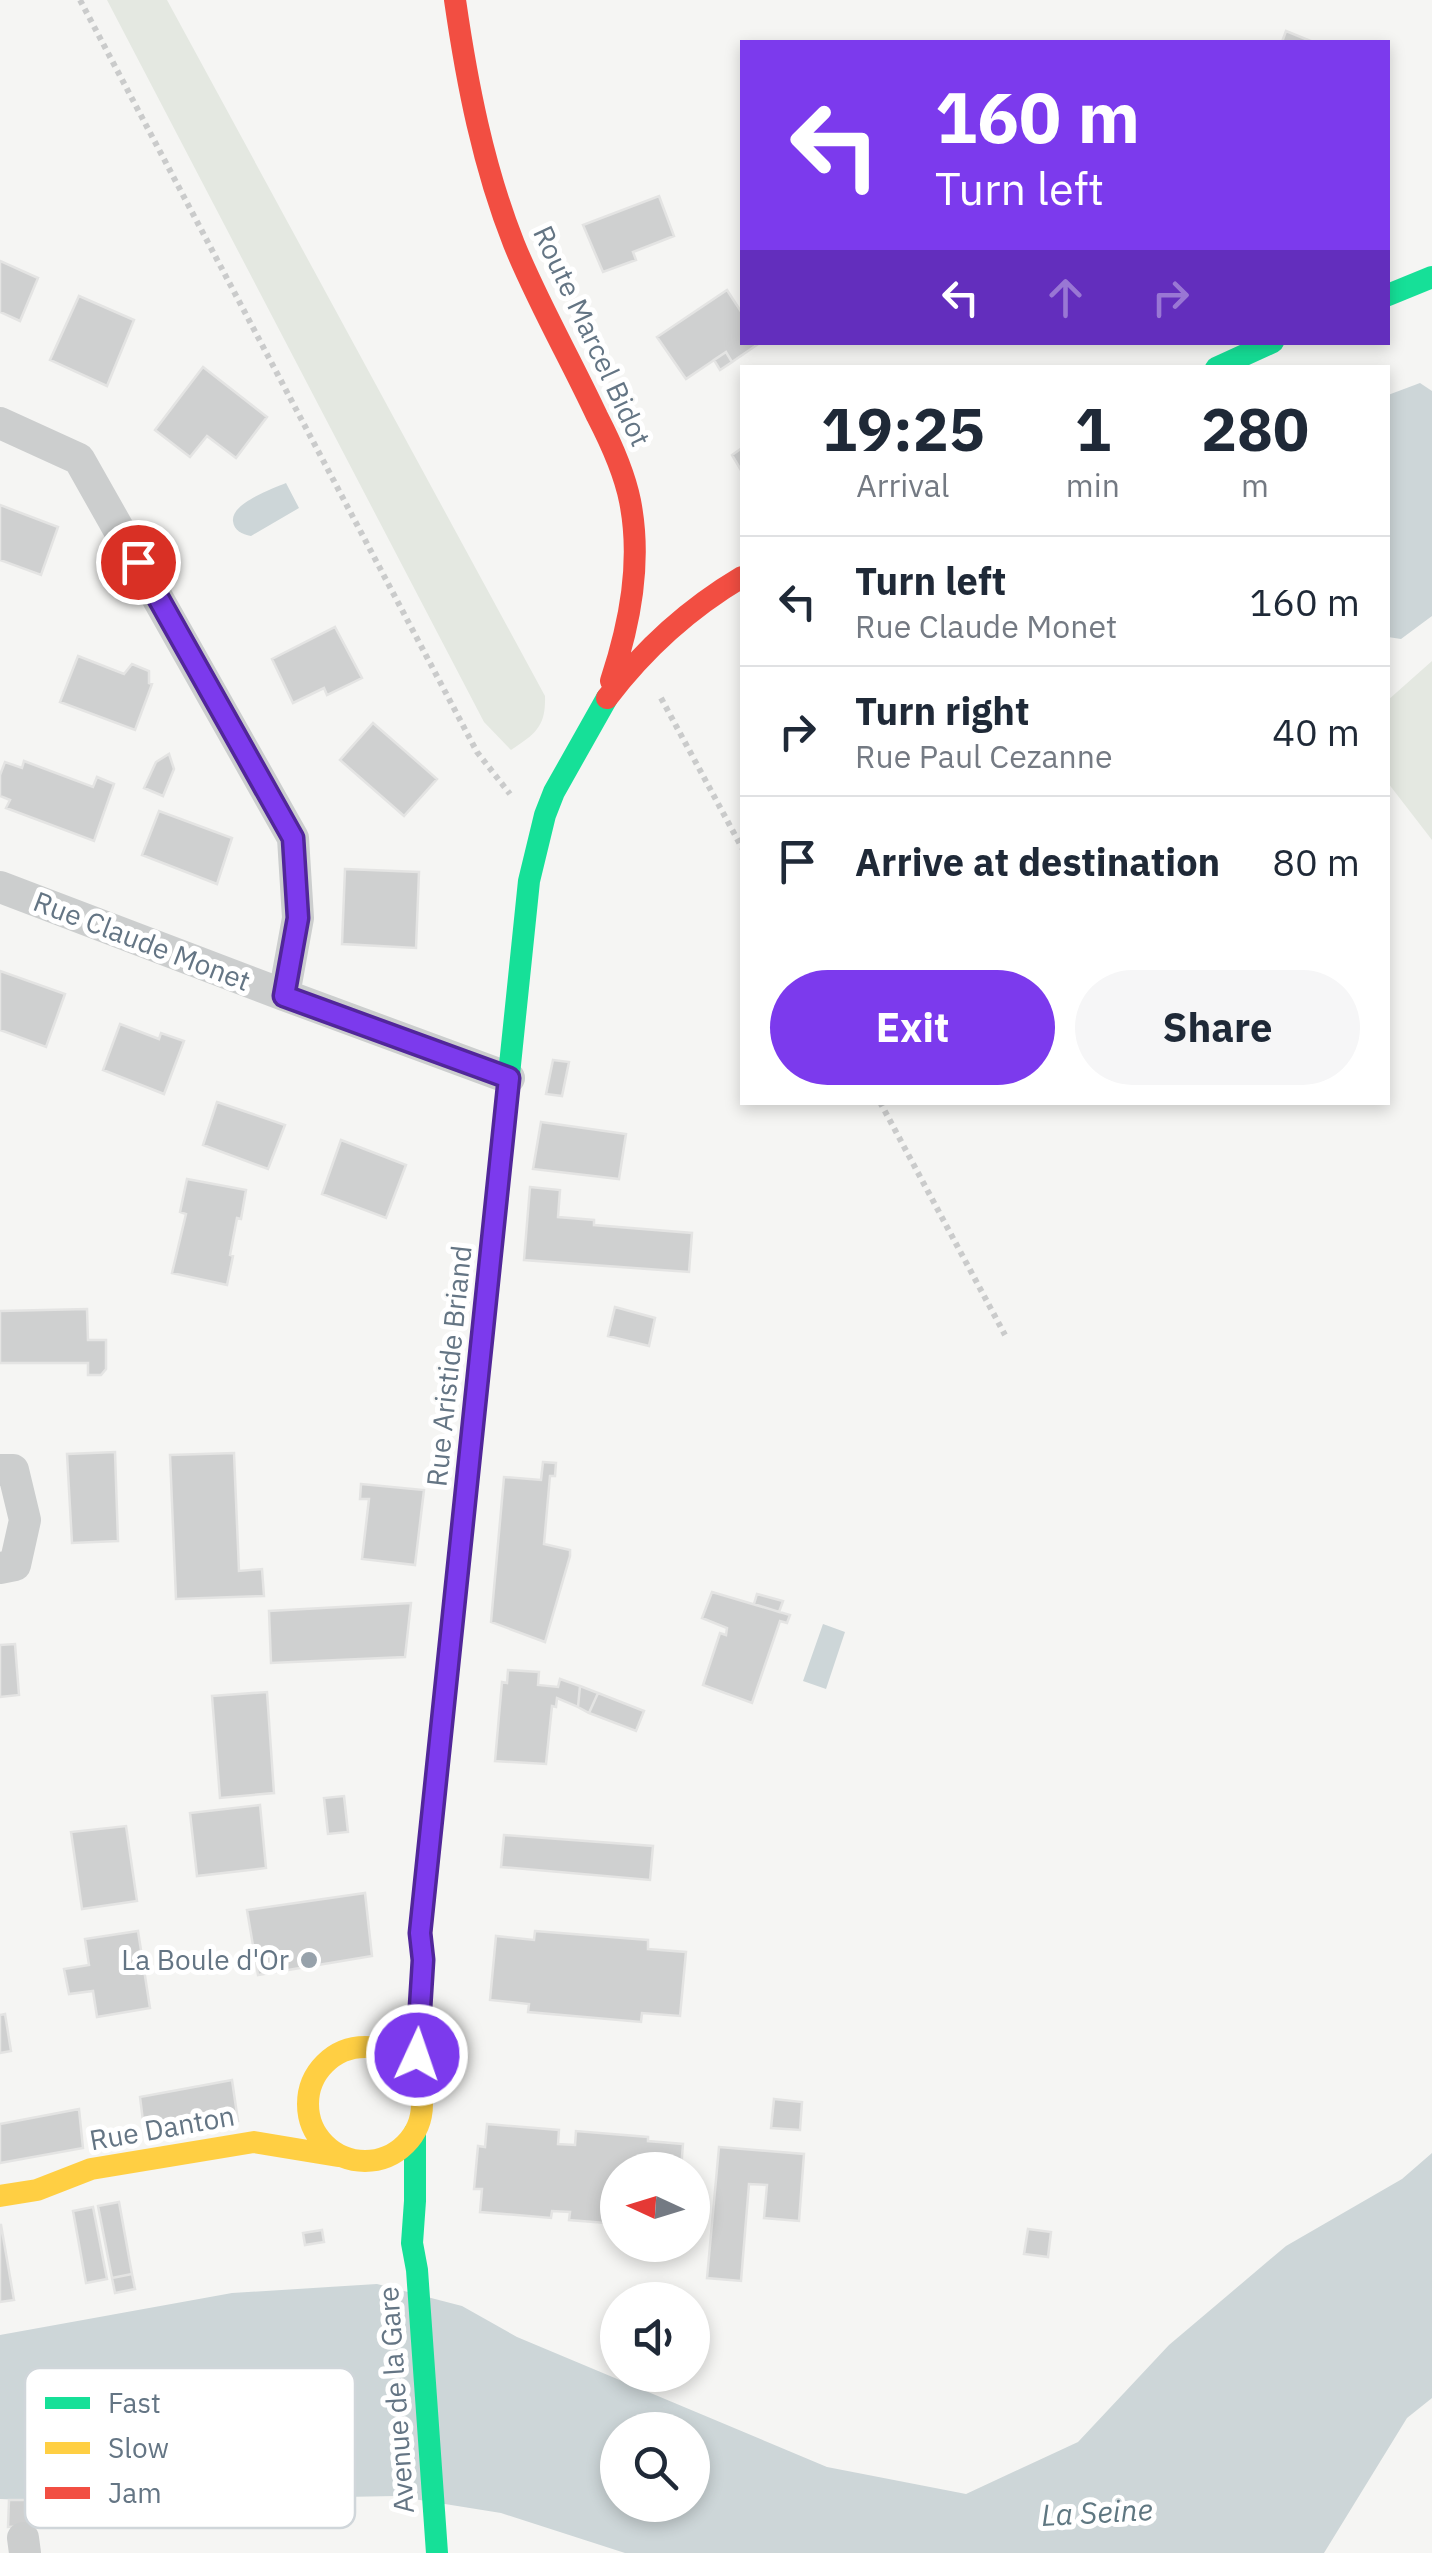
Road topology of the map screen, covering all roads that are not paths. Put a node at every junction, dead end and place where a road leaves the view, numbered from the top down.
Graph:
1 (454, 0) edge
2 (1432, 276) edge
3 (1390, 294) edge
4 (1266, 345) edge
5 (1223, 365) edge
6 (0, 423) edge
7 (740, 578) edge
8 (605, 698) junction
9 (0, 887) edge
10 (284, 996) junction
11 (509, 1078) junction
12 (0, 1470) edge
13 (0, 1568) edge
14 (420, 1933) junction
15 (396, 1987) dead end
16 (379, 2018) dead end
17 (361, 2046) junction
18 (422, 2092) junction
19 (415, 2132) junction
20 (348, 2159) junction
21 (375, 2184) dead end
22 (0, 2196) edge
23 (390, 2207) dead end
24 (412, 2242) junction
25 (437, 2553) edge

1 - 8 street, Route Marcel Bidot
2 - 3 street
4 - 5 street
6 - 10 street
7 - 8 street
8 - 11 street, Rue Aristide Briand
9 - 10 street, Rue Claude Monet
10 - 11 street, Rue Claude Monet
11 - 14 street, Rue Aristide Briand
12 - 13 street
14 - 15 street, Rue Aristide Briand
14 - 18 street, Rue Aristide Briand
16 - 17 street
17 - 18 street
17 - 20 street
18 - 19 street
19 - 20 street
19 - 24 street, Avenue de la Gare
20 - 21 street
20 - 22 street, Rue Danton
23 - 24 street, Avenue de la Gare
24 - 25 street, Avenue de la Gare

